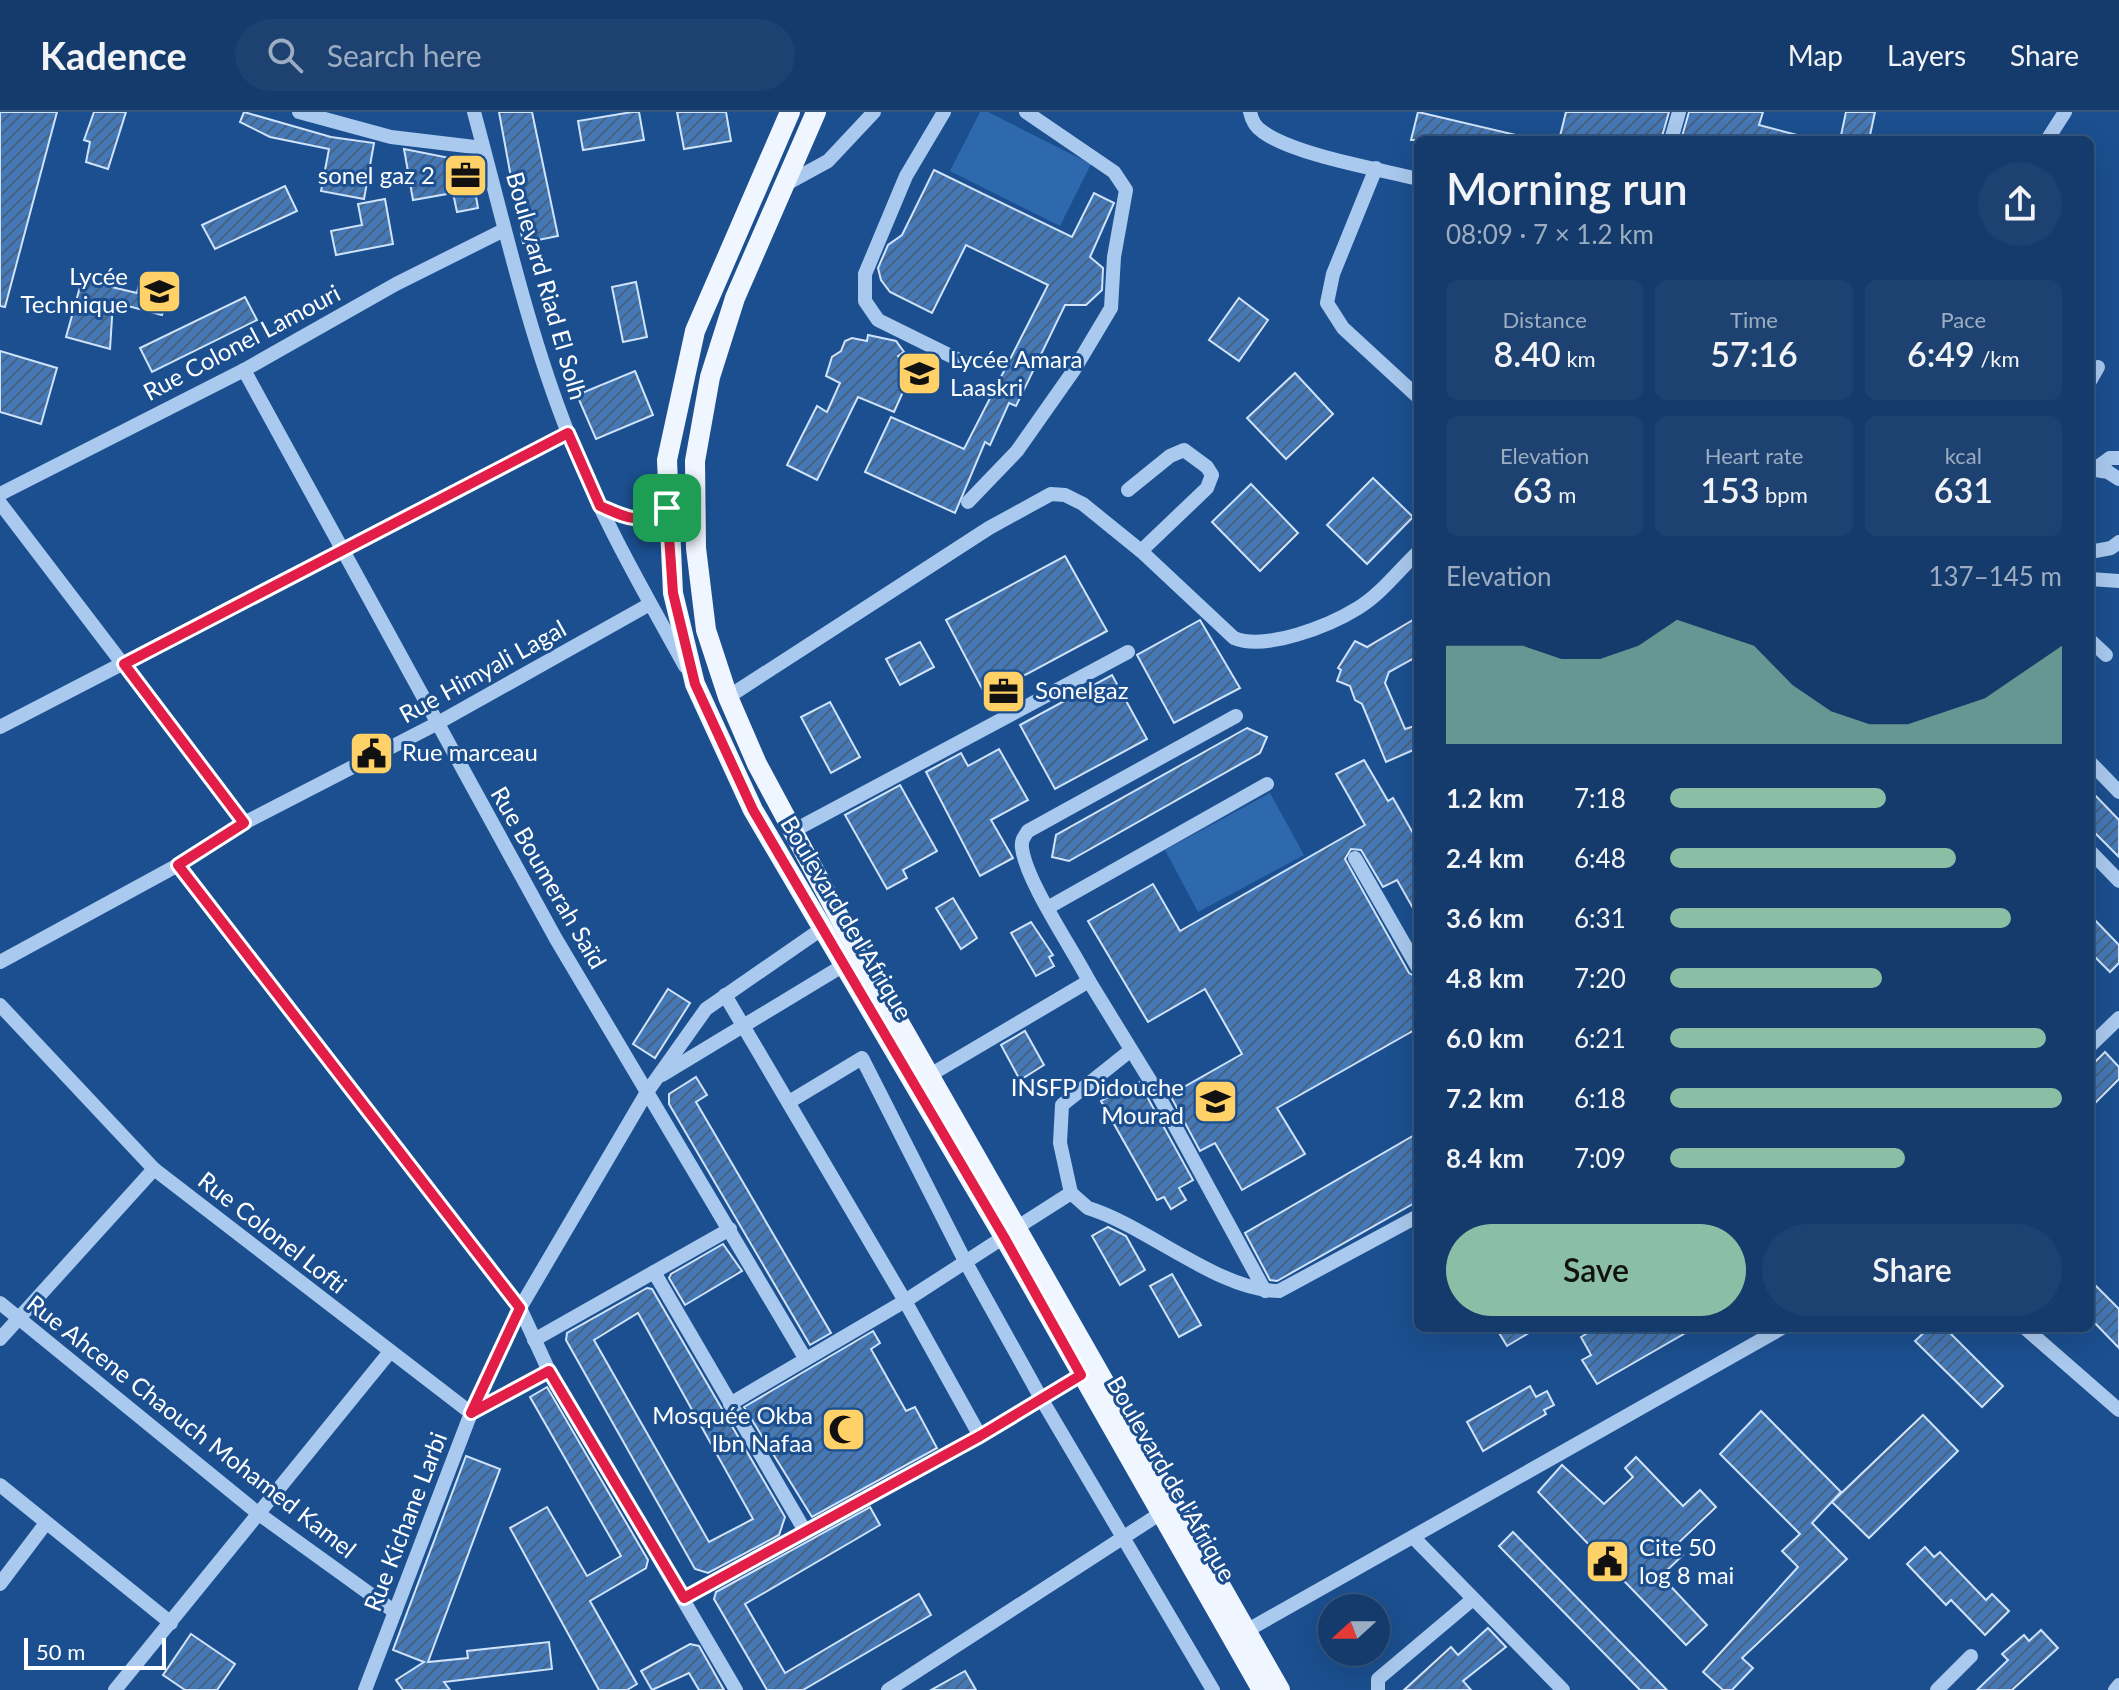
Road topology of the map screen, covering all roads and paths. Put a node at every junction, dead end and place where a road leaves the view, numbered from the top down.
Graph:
1 (299, 112) edge
2 (474, 112) edge
3 (790, 112) edge
4 (816, 112) edge
5 (874, 112) edge
6 (944, 112) edge
7 (1026, 112) edge
8 (1250, 112) edge
9 (1679, 112) edge
10 (2065, 112) edge
11 (1672, 136) edge
12 (2050, 136) edge
13 (483, 148) junction
14 (1376, 168) junction
15 (1414, 178) edge
16 (786, 184) junction
17 (504, 230) junction
18 (963, 362) dead end
19 (2098, 367) dead end
20 (244, 370) junction
21 (2094, 374) edge
22 (1414, 393) edge
23 (568, 433) junction
24 (2119, 458) edge
25 (2094, 468) edge
26 (2094, 470) edge
27 (2119, 479) edge
28 (1128, 490) dead end
29 (0, 494) edge
30 (968, 502) dead end
31 (0, 503) edge
32 (600, 506) junction
33 (667, 508) junction
34 (2119, 542) edge
35 (342, 549) junction
36 (1141, 551) junction
37 (2094, 551) edge
38 (1414, 556) edge
39 (2094, 579) edge
40 (2119, 581) edge
41 (650, 604) junction
42 (2094, 644) edge
43 (1128, 652) dead end
44 (2106, 655) dead end
45 (124, 664) junction
46 (695, 684) junction
47 (728, 697) junction
48 (1236, 716) dead end
49 (436, 724) junction
50 (0, 727) edge
51 (2094, 766) edge
52 (1267, 784) dead end
53 (2119, 792) edge
54 (244, 823) junction
55 (793, 831) junction
56 (2094, 855) edge
57 (1355, 858) dead end
58 (178, 865) junction
59 (2119, 881) edge
60 (1049, 907) junction
61 (823, 928) junction
62 (1414, 961) edge
63 (0, 962) edge
64 (844, 965) junction
65 (1089, 981) junction
66 (725, 995) junction
67 (0, 1005) edge
68 (2119, 1018) edge
69 (743, 1026) junction
70 (2094, 1042) edge
71 (1131, 1050) junction
72 (930, 1075) junction
73 (655, 1079) junction
74 (647, 1092) junction
75 (789, 1102) junction
76 (154, 1169) junction
77 (1071, 1193) junction
78 (1414, 1218) edge
79 (730, 1229) junction
80 (1010, 1232) junction
81 (965, 1261) junction
82 (654, 1272) junction
83 (1265, 1291) junction
84 (905, 1301) junction
85 (0, 1303) edge
86 (520, 1308) junction
87 (17, 1320) junction
88 (1775, 1332) edge
89 (2030, 1332) edge
90 (0, 1339) edge
91 (534, 1340) junction
92 (389, 1353) junction
93 (805, 1358) junction
94 (549, 1371) junction
95 (1081, 1375) junction
96 (1042, 1400) junction
97 (730, 1404) junction
98 (2119, 1410) edge
99 (471, 1413) junction
100 (980, 1436) junction
101 (0, 1485) edge
102 (1161, 1513) junction
103 (259, 1514) junction
104 (46, 1523) junction
105 (805, 1531) junction
106 (1413, 1537) junction
107 (1123, 1538) junction
108 (0, 1584) edge
109 (684, 1598) junction
110 (1473, 1599) junction
111 (395, 1612) junction
112 (171, 1623) junction
113 (1239, 1635) junction
114 (1971, 1656) dead end
115 (907, 1685) edge
116 (2119, 1685) edge
117 (1206, 1687) edge
118 (367, 1689) edge
119 (115, 1690) edge
120 (736, 1690) edge
121 (888, 1690) edge
122 (1262, 1690) edge
123 (1280, 1690) edge
124 (1378, 1690) edge
125 (1563, 1690) edge
126 (1937, 1690) edge
127 (2115, 1690) edge

1 - 13 street
2 - 13 street, Boulevard Riad El Solh
3 - 33 main road, Boulevard de l'Afrique
4 - 16 main road, Boulevard de l'Afrique
5 - 16 street
6 - 18 street
7 - 30 street
8 - 14 street
9 - 11 street
10 - 12 street
13 - 17 street, Boulevard Riad El Solh
14 - 15 street
14 - 22 street
16 - 47 main road, Boulevard de l'Afrique
17 - 20 street, Rue Colonel Lamouri
17 - 23 street, Boulevard Riad El Solh
19 - 21 street
20 - 29 street, Rue Colonel Lamouri
20 - 35 street, Rue Boumerah Saïd
23 - 32 street, Boulevard Riad El Solh
23 - 35 street
24 - 25 street
26 - 27 street
28 - 36 street
31 - 45 street
32 - 33 street
32 - 41 street, Boulevard Riad El Solh
33 - 46 main road, Boulevard de l'Afrique
34 - 37 street
35 - 45 street
35 - 49 street, Rue Boumerah Saïd
36 - 38 street
36 - 47 street
39 - 40 street
41 - 46 street, Boulevard Riad El Solh
41 - 49 street, Rue Himyali Lagal
42 - 44 street
43 - 55 street
45 - 50 street
45 - 54 street
46 - 61 main road, Boulevard de l'Afrique
47 - 55 main road, Boulevard de l'Afrique
48 - 60 street
49 - 54 street, Rue Himyali Lagal
49 - 74 street, Rue Boumerah Saïd
51 - 53 street
52 - 60 street
54 - 58 street, Rue Himyali Lagal
55 - 72 main road, Boulevard de l'Afrique
56 - 59 street
57 - 62 street
58 - 63 street, Rue Himyali Lagal
58 - 86 street
60 - 65 street
61 - 64 main road, Boulevard de l'Afrique
61 - 66 street, Rue Kichane Larbi
64 - 69 street, Rue Kichane Larbi
64 - 80 main road, Boulevard de l'Afrique
65 - 71 street
65 - 72 street
66 - 69 street
66 - 73 street, Rue Kichane Larbi
67 - 76 street, Rue Colonel Lofti
68 - 70 street
69 - 73 street, Rue Kichane Larbi
69 - 75 street
71 - 77 street
71 - 83 street
72 - 80 main road, Boulevard de l'Afrique
73 - 74 street, Rue Kichane Larbi
74 - 79 street, Rue Boumerah Saïd
74 - 86 street, Rue Kichane Larbi
75 - 81 street
75 - 84 street
76 - 87 street
76 - 92 street, Rue Colonel Lofti
77 - 80 street
77 - 83 street
78 - 83 street
79 - 82 street
79 - 93 street, Rue Boumerah Saïd
80 - 81 street
80 - 95 main road, Boulevard de l'Afrique
80 - 113 main road, Boulevard de l'Afrique
81 - 84 street
81 - 96 street
82 - 91 street
82 - 97 street
84 - 93 street
84 - 100 street
85 - 87 street, Rue Ahcene Chaouch Mohamed Kamel
86 - 91 street
86 - 99 street, Rue Kichane Larbi
87 - 90 street
87 - 103 street, Rue Ahcene Chaouch Mohamed Kamel
88 - 106 street
89 - 98 street
91 - 94 street
92 - 99 street, Rue Colonel Lofti
92 - 103 street
93 - 97 street
94 - 99 street
94 - 109 street
95 - 96 street
95 - 102 main road, Boulevard de l'Afrique
96 - 100 street
96 - 107 street
97 - 105 street
99 - 111 street, Rue Kichane Larbi
100 - 105 street
101 - 104 street
102 - 107 street
102 - 113 main road, Boulevard de l'Afrique
103 - 111 street, Rue Ahcene Chaouch Mohamed Kamel
103 - 112 street
104 - 108 street
104 - 112 street
105 - 109 street
106 - 110 street
106 - 113 street
107 - 115 street
107 - 117 street
109 - 120 street
110 - 124 street
110 - 125 street
111 - 118 street, Rue Kichane Larbi
112 - 119 street
113 - 122 main road, Boulevard de l'Afrique
113 - 123 main road, Boulevard de l'Afrique
114 - 126 street
115 - 121 street
116 - 127 street

